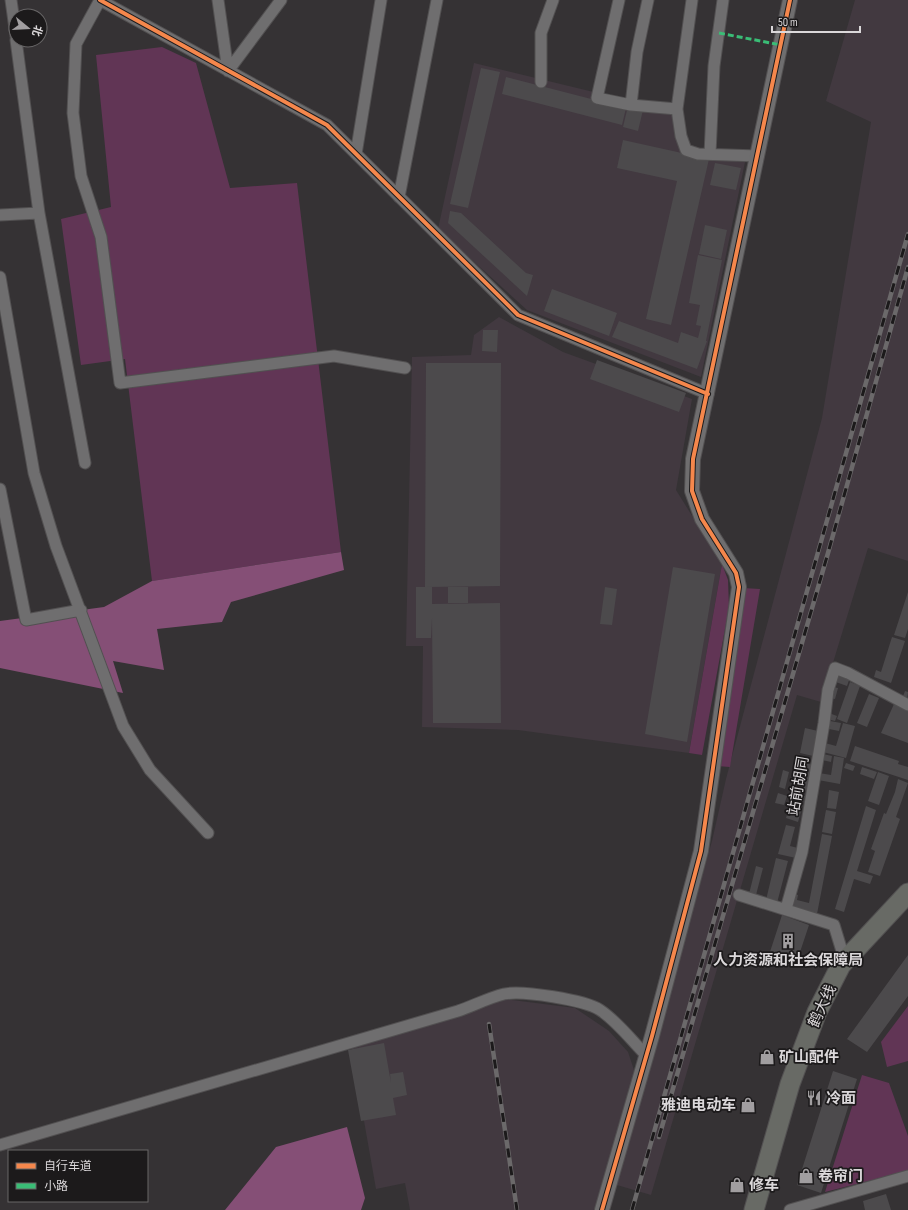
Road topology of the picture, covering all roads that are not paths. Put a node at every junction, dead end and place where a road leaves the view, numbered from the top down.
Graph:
1 (100, 0) edge
2 (218, 0) edge
3 (281, 0) edge
4 (381, 0) edge
5 (437, 0) edge
6 (553, 0) edge
7 (619, 0) edge
8 (648, 0) edge
9 (692, 0) edge
10 (723, 0) edge
11 (790, 0) edge
12 (17, 48) edge
13 (228, 71) junction
14 (541, 82) dead end
15 (631, 105) junction
16 (677, 109) junction
17 (356, 154) junction
18 (710, 154) junction
19 (758, 156) junction
20 (399, 197) junction
21 (39, 213) junction
22 (0, 215) edge
23 (0, 277) edge
24 (405, 368) dead end
25 (708, 394) junction
26 (85, 463) dead end
27 (0, 489) edge
28 (81, 610) junction
29 (908, 705) edge
30 (208, 833) dead end
31 (908, 893) edge
32 (739, 895) dead end
33 (786, 909) junction
34 (845, 961) junction
35 (646, 1055) junction
36 (0, 1145) edge
37 (908, 1176) edge
38 (602, 1210) edge
39 (754, 1210) edge
40 (790, 1210) edge

1 - 13 street
1 - 24 street
2 - 13 street
3 - 13 street
4 - 17 street
5 - 20 street
6 - 14 street
7 - 15 street
8 - 15 street
9 - 16 street
10 - 18 street
11 - 19 street
12 - 21 street
13 - 17 street
15 - 16 street
16 - 18 street
17 - 20 street
18 - 19 street
19 - 25 street
20 - 25 street
21 - 22 street
21 - 26 street
23 - 28 street
25 - 35 street
27 - 28 street
28 - 30 street
29 - 33 street, 站前胡同
31 - 34 highway, 鹤大线
32 - 33 street
33 - 34 street
34 - 39 highway, 鹤大线
35 - 36 street
35 - 38 street
37 - 40 street

